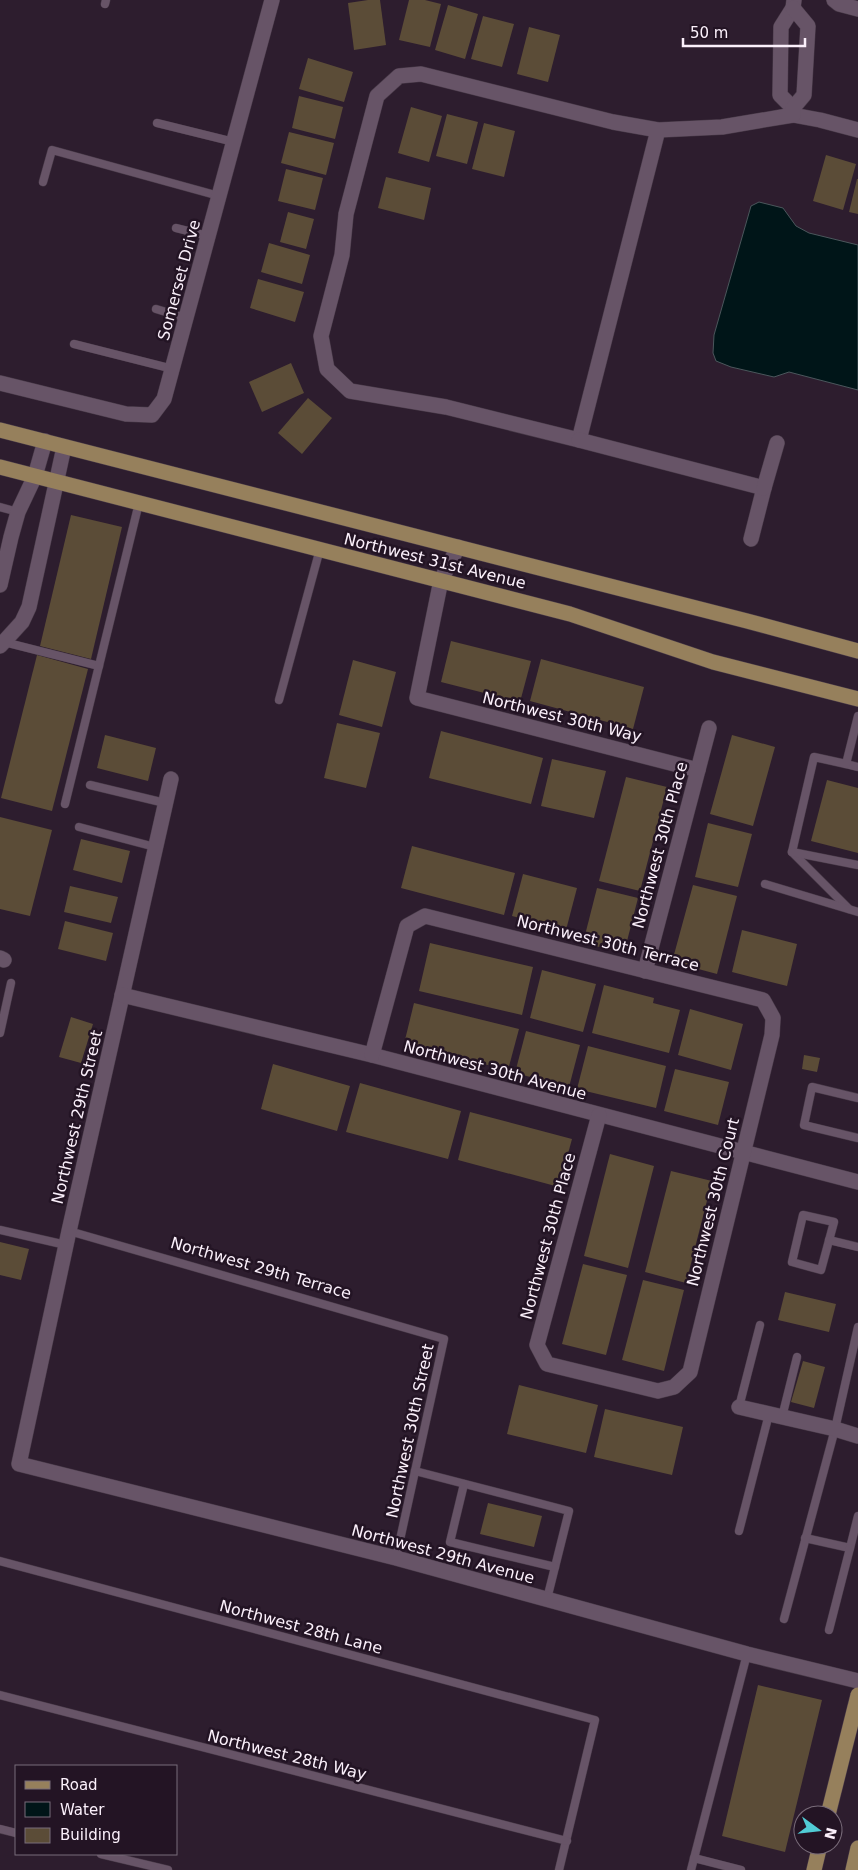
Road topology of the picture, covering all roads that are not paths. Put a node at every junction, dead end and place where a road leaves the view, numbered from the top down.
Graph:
1 (272, 0) edge
2 (834, 0) edge
3 (794, 4) edge
4 (858, 8) edge
5 (780, 68) junction
6 (806, 69) junction
7 (793, 112) junction
8 (158, 123) dead end
9 (658, 130) junction
10 (858, 130) edge
11 (234, 142) junction
12 (43, 182) dead end
13 (220, 196) junction
14 (176, 228) dead end
15 (208, 236) junction
16 (156, 309) dead end
17 (186, 318) junction
18 (74, 344) dead end
19 (173, 369) junction
20 (0, 383) edge
21 (0, 430) edge
22 (579, 440) junction
23 (45, 441) junction
24 (777, 443) dead end
25 (64, 447) junction
26 (0, 467) edge
27 (35, 476) junction
28 (56, 482) junction
29 (764, 488) junction
30 (139, 503) junction
31 (0, 507) edge
32 (18, 512) junction
33 (751, 539) dead end
34 (458, 547) junction
35 (320, 549) junction
36 (442, 580) junction
37 (0, 585) edge
38 (1, 641) edge
39 (858, 651) edge
40 (99, 666) junction
41 (858, 699) edge
42 (279, 700) dead end
43 (858, 716) edge
44 (709, 728) dead end
45 (846, 764) junction
46 (858, 767) edge
47 (698, 770) junction
48 (171, 779) dead end
49 (90, 784) dead end
50 (165, 803) junction
51 (65, 804) dead end
52 (79, 827) dead end
53 (155, 847) junction
54 (792, 852) junction
55 (858, 865) edge
56 (765, 884) dead end
57 (854, 911) edge
58 (645, 971) junction
59 (11, 983) dead end
60 (122, 995) junction
61 (773, 1018) joint
62 (0, 1032) edge
63 (372, 1055) junction
64 (858, 1098) edge
65 (599, 1115) junction
66 (858, 1138) edge
67 (743, 1153) junction
68 (858, 1182) edge
69 (0, 1230) edge
70 (67, 1238) junction
71 (829, 1240) junction
72 (858, 1247) edge
73 (760, 1325) dead end
74 (858, 1327) edge
75 (444, 1339) joint
76 (855, 1356) edge
77 (797, 1357) dead end
78 (674, 1387) joint
79 (739, 1407) joint
80 (776, 1416) junction
81 (835, 1429) junction
82 (858, 1436) edge
83 (19, 1464) joint
84 (415, 1471) junction
85 (464, 1484) junction
86 (858, 1516) edge
87 (739, 1531) dead end
88 (806, 1538) junction
89 (850, 1548) junction
90 (396, 1558) junction
91 (0, 1561) edge
92 (555, 1567) junction
93 (547, 1599) junction
94 (784, 1620) dead end
95 (829, 1630) dead end
96 (747, 1654) junction
97 (858, 1681) edge
98 (0, 1695) edge
99 (858, 1695) edge
100 (830, 1805) edge
101 (0, 1829) edge
102 (15, 1833) edge
103 (566, 1841) junction
104 (858, 1848) edge
105 (105, 1855) edge
106 (818, 1855) edge
107 (694, 1858) junction
108 (168, 1870) edge
109 (559, 1870) edge
110 (691, 1870) edge
111 (741, 1870) edge
112 (814, 1870) edge
113 (852, 1870) edge

1 - 11 street, Somerset Drive
2 - 4 street
3 - 5 street
3 - 6 street
5 - 6 street
5 - 7 street
6 - 7 street
7 - 9 street
7 - 10 street
8 - 11 lane
9 - 22 street
9 - 22 street
11 - 13 street, Somerset Drive
12 - 13 lane
13 - 15 street, Somerset Drive
14 - 15 lane
15 - 17 street, Somerset Drive
16 - 17 lane
17 - 19 street, Somerset Drive
18 - 19 lane
19 - 20 street, Somerset Drive
21 - 23 main road, Northwest 31st Avenue
22 - 29 street
23 - 25 main road, Northwest 31st Avenue
23 - 27 street
24 - 29 street
25 - 28 street
25 - 34 main road, Northwest 31st Avenue
26 - 27 main road, Northwest 31st Avenue
27 - 28 main road, Northwest 31st Avenue
27 - 32 street
28 - 30 main road, Northwest 31st Avenue
28 - 38 street
29 - 33 street
30 - 35 main road, Northwest 31st Avenue
30 - 40 lane
31 - 32 lane
32 - 37 street
34 - 36 street
34 - 39 main road, Northwest 31st Avenue
35 - 36 main road, Northwest 31st Avenue
35 - 42 lane
36 - 41 main road, Northwest 31st Avenue
36 - 47 street, Northwest 30th Way
38 - 40 lane
40 - 51 lane
43 - 45 lane
44 - 47 street, Northwest 30th Place
45 - 46 lane
45 - 54 lane
47 - 58 street, Northwest 30th Place
48 - 50 street, Northwest 29th Street
49 - 50 lane
50 - 53 street, Northwest 29th Street
52 - 53 lane
53 - 60 street, Northwest 29th Street
54 - 55 lane
54 - 57 lane
56 - 57 lane
58 - 61 street, Northwest 30th Terrace
58 - 63 street, Northwest 30th Terrace
59 - 62 lane
60 - 63 street, Northwest 30th Avenue
60 - 70 street, Northwest 29th Street
61 - 67 street, Northwest 30th Court
63 - 65 street, Northwest 30th Avenue
64 - 66 lane
65 - 67 street, Northwest 30th Avenue
65 - 78 street, Northwest 30th Place
67 - 68 street, Northwest 30th Avenue
67 - 78 street, Northwest 30th Court
69 - 70 lane, Northwest 29th Terrace
70 - 75 lane, Northwest 29th Terrace
70 - 83 street, Northwest 29th Street
71 - 71 lane
71 - 72 lane
73 - 79 lane
74 - 76 lane
75 - 84 lane, Northwest 30th Street
76 - 81 lane
77 - 80 lane
79 - 80 street
80 - 81 street
80 - 87 lane
81 - 82 street
81 - 88 lane
83 - 90 street, Northwest 29th Avenue
84 - 85 lane
84 - 90 lane, Northwest 30th Street
85 - 92 lane
85 - 92 lane
86 - 89 lane
88 - 89 lane
88 - 94 lane
89 - 95 lane
90 - 93 street, Northwest 29th Avenue
91 - 103 lane, Northwest 28th Lane
92 - 93 lane
93 - 96 street, Northwest 29th Avenue
96 - 97 street, Northwest 29th Avenue
96 - 107 lane
98 - 103 lane, Northwest 28th Way
99 - 100 main road
101 - 102 lane
103 - 109 lane
104 - 113 main road
105 - 108 lane
106 - 112 main road
107 - 110 lane
107 - 111 lane

